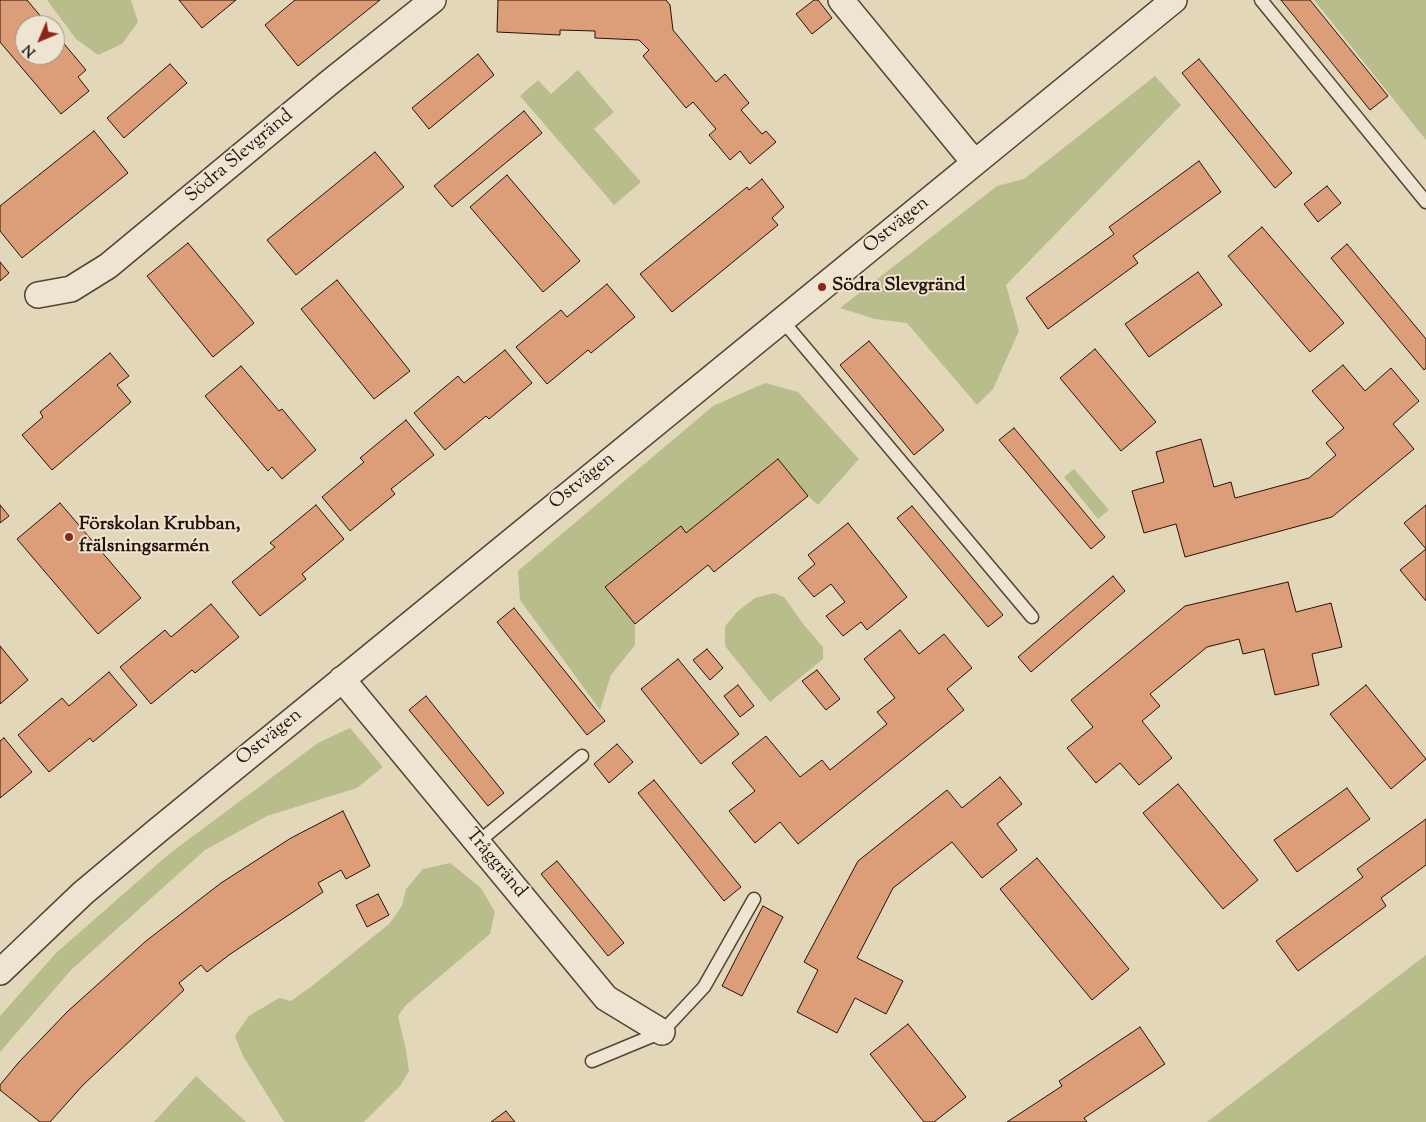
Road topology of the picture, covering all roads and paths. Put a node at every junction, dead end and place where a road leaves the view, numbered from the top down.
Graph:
1 (432, 0) edge
2 (841, 0) edge
3 (1174, 0) edge
4 (1260, 0) edge
5 (974, 162) junction
6 (1426, 202) edge
7 (38, 295) dead end
8 (782, 320) junction
9 (1032, 617) dead end
10 (342, 679) junction
11 (582, 756) dead end
12 (477, 843) junction
13 (754, 899) dead end
14 (0, 972) edge
15 (662, 1032) junction
16 (592, 1061) dead end

1 - 7 street, Södra Slevgränd
2 - 5 street
3 - 5 street, Ostvägen
4 - 6 lane
5 - 8 street, Ostvägen
8 - 9 lane
8 - 10 street, Ostvägen
10 - 12 street, Tråggränd
10 - 14 street, Ostvägen
11 - 12 lane
12 - 15 street, Tråggränd
13 - 15 lane
15 - 16 lane

